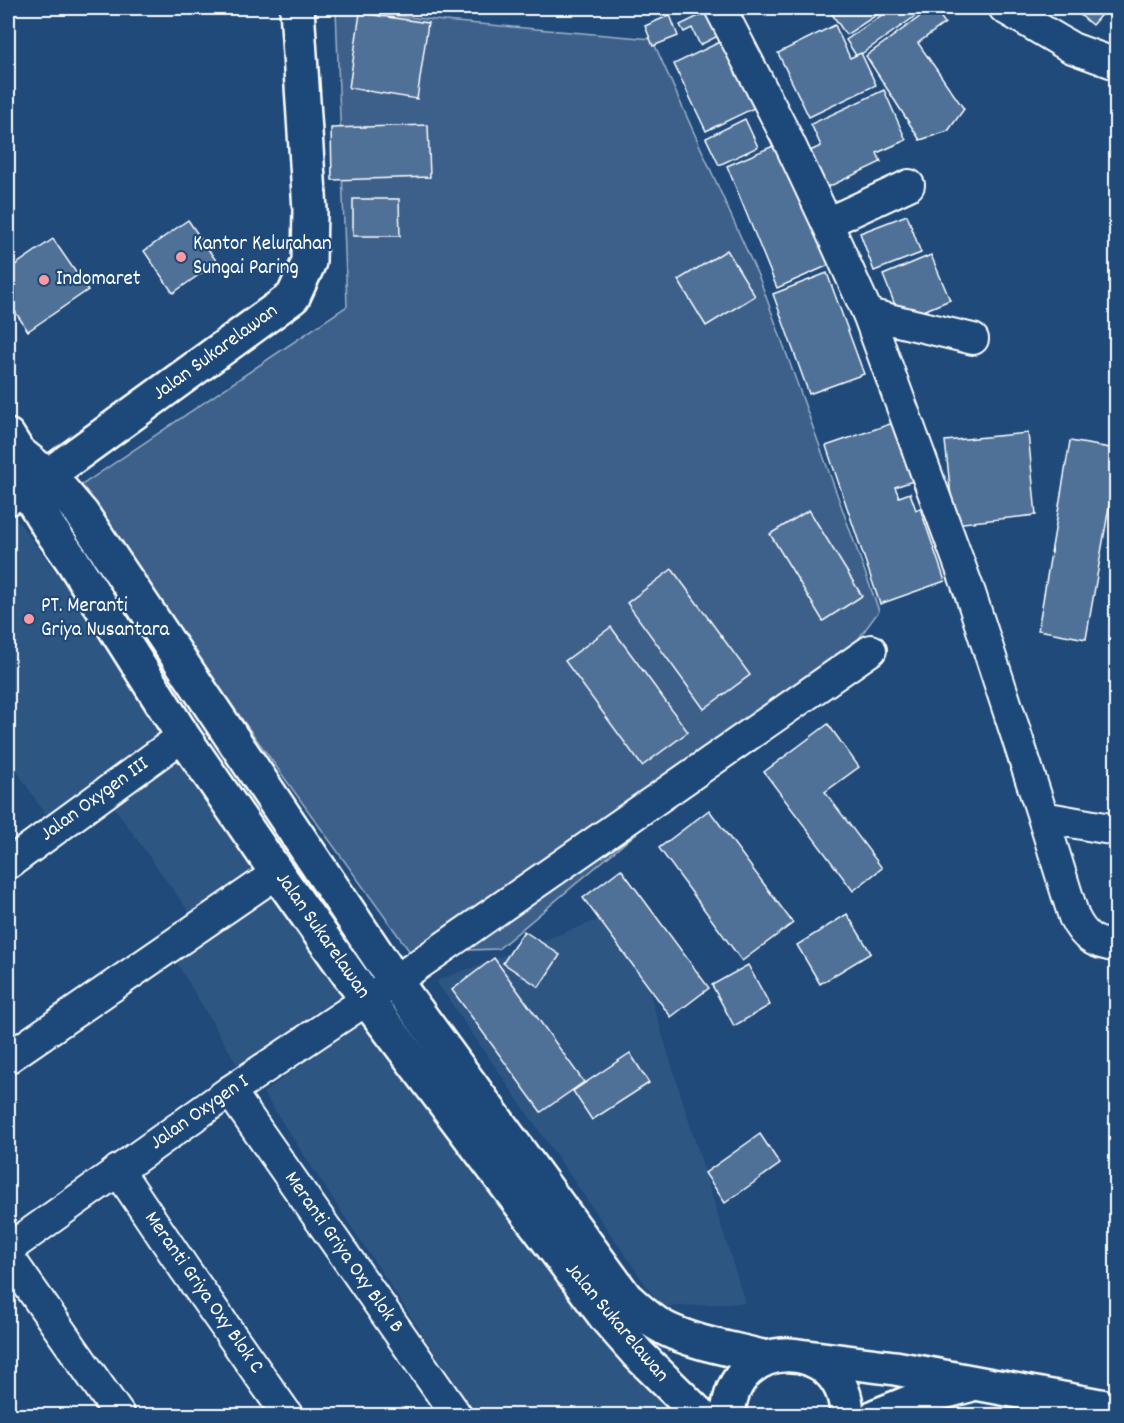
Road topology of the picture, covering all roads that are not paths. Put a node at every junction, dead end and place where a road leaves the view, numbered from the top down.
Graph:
1 (297, 8) edge
2 (720, 8) edge
3 (1004, 8) edge
4 (1116, 64) edge
5 (909, 185) dead end
6 (827, 223) junction
7 (868, 314) junction
8 (973, 339) dead end
9 (13, 444) edge
10 (28, 488) edge
11 (871, 650) dead end
12 (183, 736) junction
13 (1043, 817) junction
14 (1116, 830) edge
15 (8, 864) edge
16 (277, 873) junction
17 (1116, 946) edge
18 (395, 981) junction
19 (367, 1000) junction
20 (8, 1058) edge
21 (230, 1091) junction
22 (118, 1170) junction
23 (8, 1249) edge
24 (8, 1256) edge
25 (807, 1357) junction
26 (766, 1358) junction
27 (974, 1383) junction
28 (1116, 1409) edge
29 (120, 1416) edge
30 (288, 1416) edge
31 (457, 1416) edge
32 (701, 1416) edge
33 (728, 1416) edge
34 (847, 1416) edge
35 (876, 1416) edge

1 - 10 main road, Jalan Sukarelawan
2 - 6 street
3 - 4 street
5 - 6 street
6 - 7 street
7 - 8 street
7 - 13 street
9 - 10 main road, Jalan Sukarelawan
10 - 12 main road, Jalan Sukarelawan
10 - 18 main road, Jalan Sukarelawan
11 - 18 street, Jalan Oxygen I
12 - 15 street, Jalan Oxygen III
12 - 16 main road, Jalan Sukarelawan
13 - 14 street
13 - 17 street
16 - 19 main road, Jalan Sukarelawan
16 - 20 street
18 - 19 street, Jalan Oxygen I
18 - 26 main road, Jalan Sukarelawan
19 - 21 street, Jalan Oxygen I
19 - 32 main road, Jalan Sukarelawan
21 - 22 street, Jalan Oxygen I
21 - 31 street, Meranti Griya Oxy Blok B
22 - 23 street, Jalan Oxygen I
22 - 30 street, Meranti Griya Oxy Blok C
24 - 29 street
25 - 26 main road
25 - 27 main road
25 - 34 main road
26 - 33 main road
27 - 28 main road
27 - 35 main road

